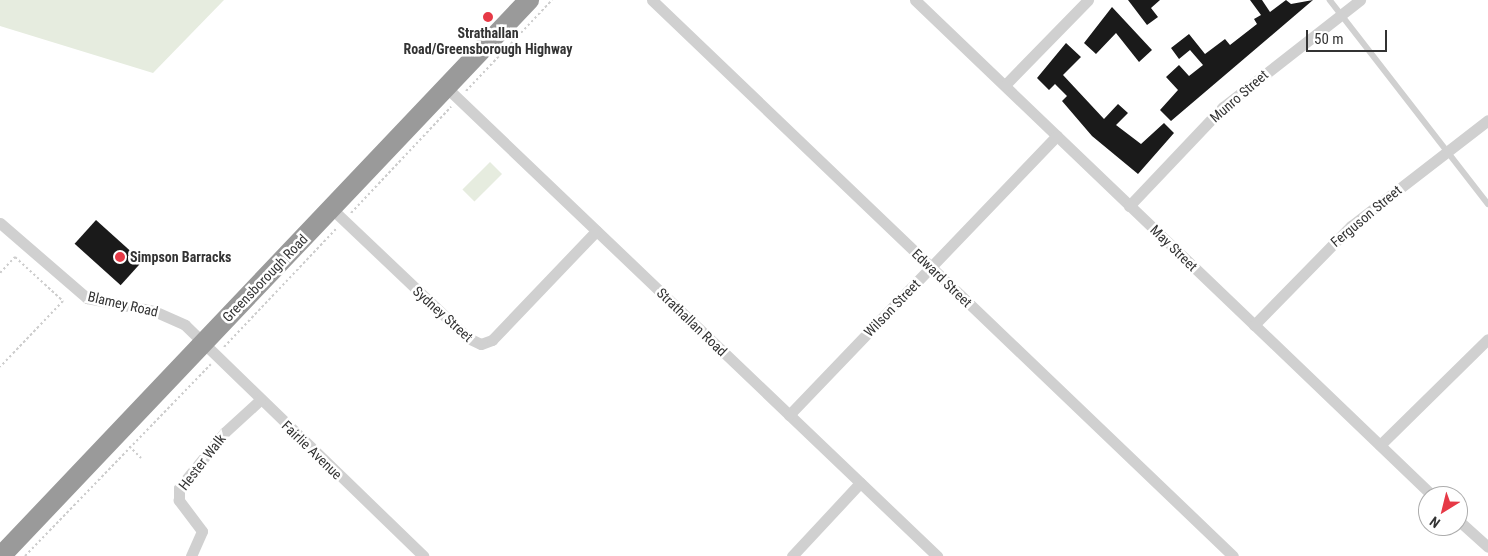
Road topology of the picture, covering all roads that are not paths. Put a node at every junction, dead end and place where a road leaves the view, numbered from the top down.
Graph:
1 (529, 0) edge
2 (652, 0) edge
3 (915, 0) edge
4 (1088, 0) edge
5 (1330, 0) edge
6 (1360, 0) edge
7 (1341, 14) junction
8 (1005, 86) junction
9 (447, 88) junction
10 (1488, 120) edge
11 (1057, 136) junction
12 (1447, 151) junction
13 (1488, 204) edge
14 (1129, 206) junction
15 (332, 209) junction
16 (2, 226) edge
17 (596, 231) junction
18 (931, 267) junction
19 (1254, 325) junction
20 (1488, 339) edge
21 (201, 344) junction
22 (260, 400) junction
23 (789, 415) junction
24 (1380, 445) junction
25 (860, 483) junction
26 (1423, 486) edge
27 (1468, 529) edge
28 (1484, 543) edge
29 (1488, 552) edge
30 (2, 556) edge
31 (192, 556) edge
32 (423, 556) edge
33 (792, 556) edge
34 (937, 556) edge
35 (1233, 556) edge

1 - 9 highway, Greensborough Road
2 - 18 street, Edward Street
3 - 8 street, May Street
4 - 8 street
5 - 7 lane
6 - 7 street, Munro Street
7 - 12 lane
7 - 14 street, Munro Street
8 - 11 street, May Street
9 - 15 highway, Greensborough Road
9 - 17 street, Strathallan Road
10 - 12 street, Ferguson Street
11 - 14 street, May Street
11 - 18 street, Wilson Street
12 - 13 lane
12 - 19 street, Ferguson Street
14 - 19 street, May Street
15 - 17 street, Sydney Street
15 - 21 highway, Greensborough Road
16 - 21 street, Blamey Road
17 - 23 street, Strathallan Road
18 - 23 street, Wilson Street
18 - 35 street, Edward Street
19 - 24 street, May Street
20 - 24 street
21 - 22 street, Fairlie Avenue
21 - 30 highway, Greensborough Road
22 - 31 street, Hester Walk
22 - 32 street, Fairlie Avenue
23 - 25 street, Strathallan Road
24 - 26 street, May Street
25 - 33 street
25 - 34 street, Strathallan Road
27 - 28 street
28 - 29 street

